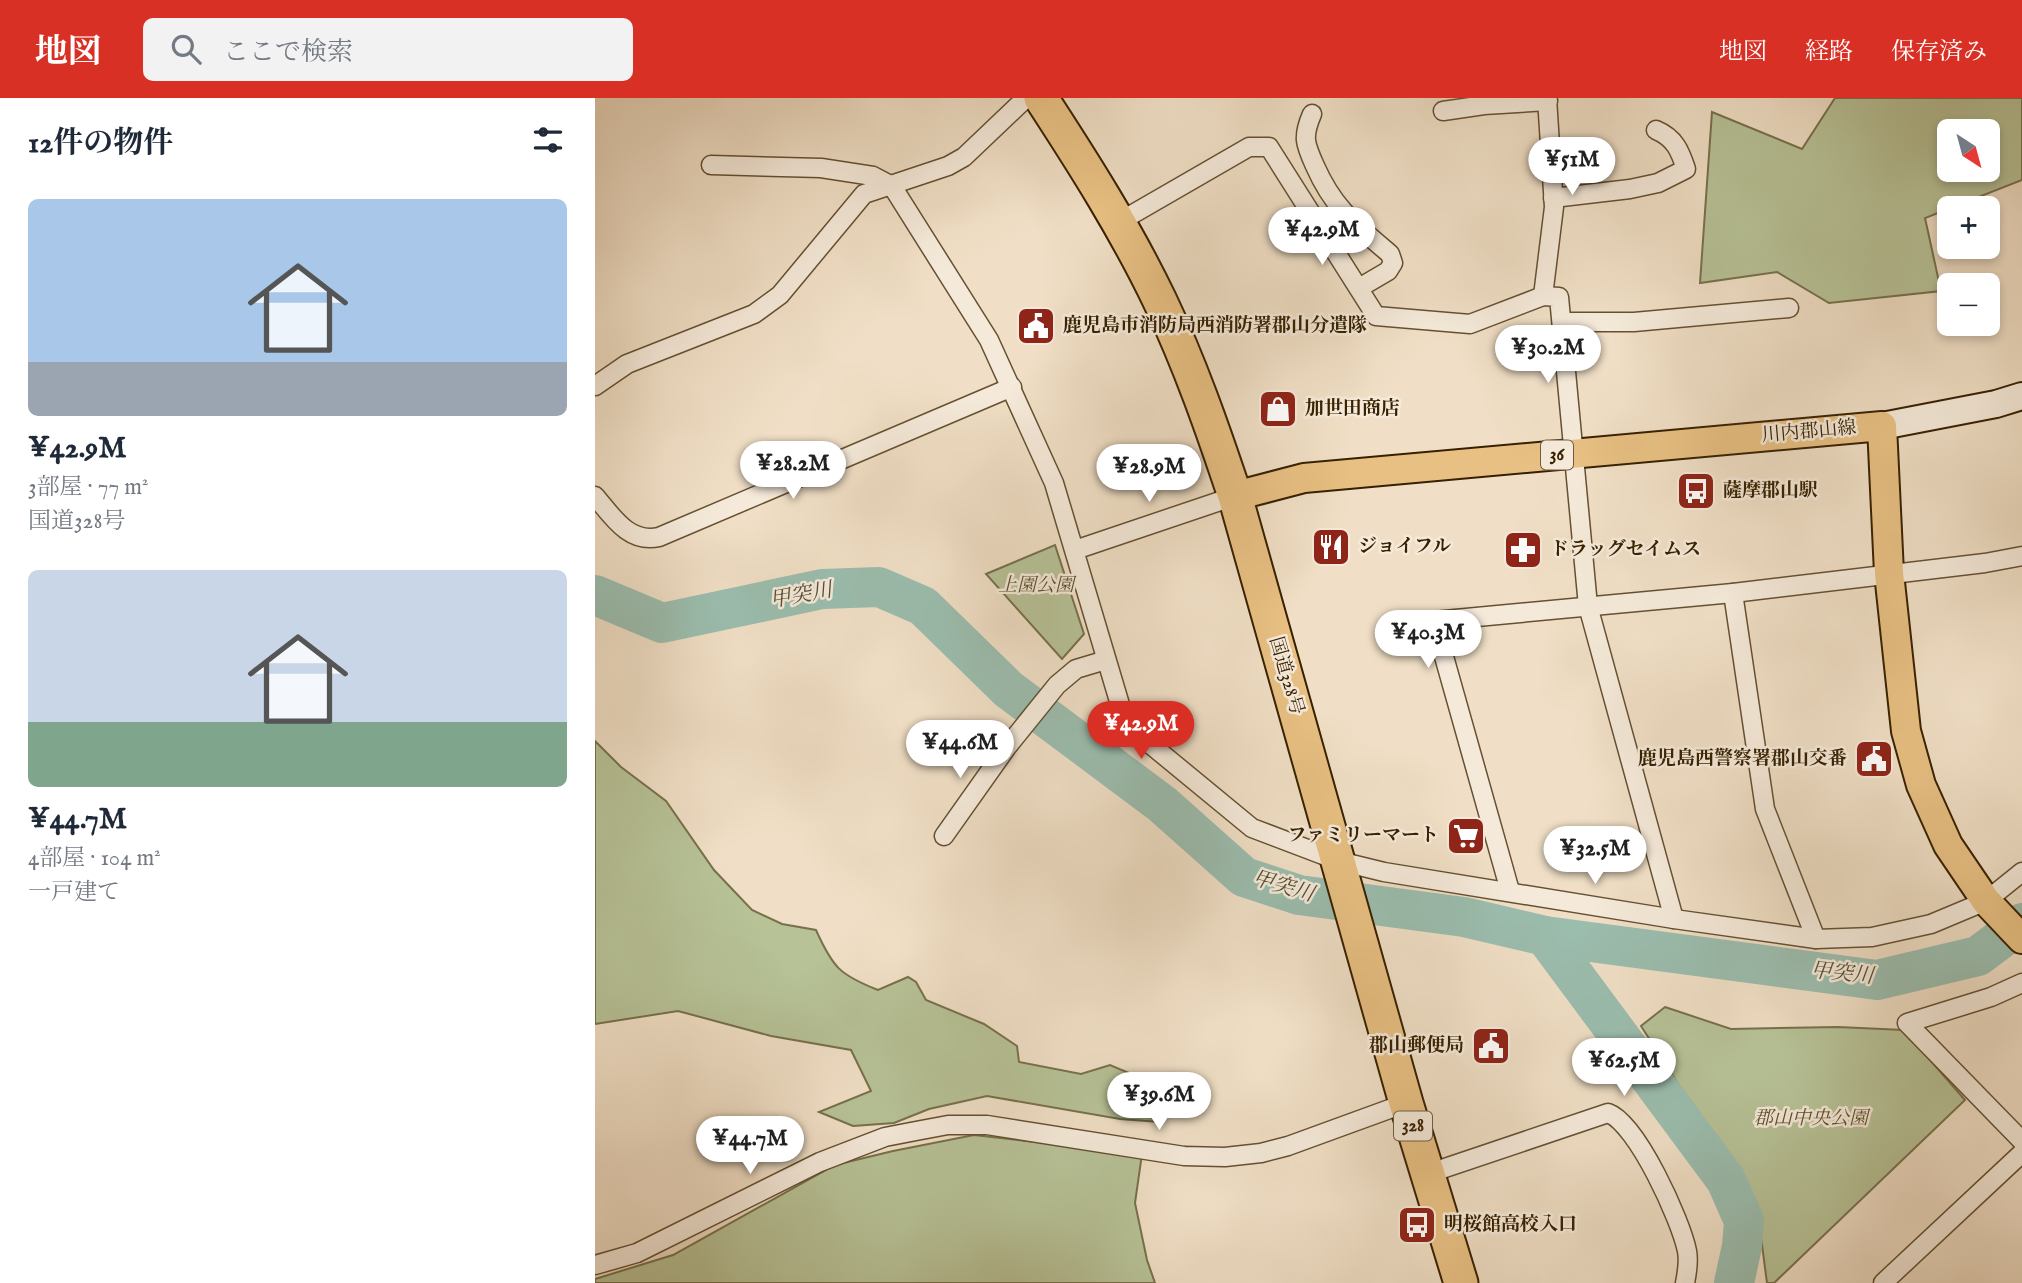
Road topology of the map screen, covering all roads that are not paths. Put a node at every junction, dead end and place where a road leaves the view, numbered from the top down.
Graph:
1 (1026, 98) edge
2 (1041, 98) edge
3 (1548, 100) edge
4 (1443, 111) dead end
5 (1312, 114) dead end
6 (1656, 130) dead end
7 (711, 165) dead end
8 (892, 186) junction
9 (1553, 198) junction
10 (1119, 222) junction
11 (1359, 289) junction
12 (1543, 296) junction
13 (1789, 308) dead end
14 (1562, 322) junction
15 (595, 386) edge
16 (1012, 387) junction
17 (2022, 397) edge
18 (1882, 426) junction
19 (1574, 453) junction
20 (595, 496) edge
21 (1235, 496) junction
22 (1075, 550) junction
23 (2022, 556) edge
24 (1889, 573) junction
25 (1733, 593) junction
26 (1588, 606) junction
27 (1106, 660) junction
28 (944, 836) dead end
29 (1340, 866) junction
30 (2022, 872) edge
31 (1510, 891) junction
32 (1989, 904) junction
33 (1674, 919) junction
34 (1816, 939) junction
35 (2022, 939) edge
36 (2022, 983) edge
37 (1406, 1103) junction
38 (2022, 1141) edge
39 (2022, 1153) edge
40 (1427, 1174) junction
41 (595, 1265) edge
42 (1461, 1283) edge
43 (1685, 1283) edge
44 (1883, 1283) edge

1 - 8 street
2 - 10 highway, 国道328号 / 328
3 - 4 street
3 - 9 street
5 - 11 street
6 - 9 street
7 - 8 street
8 - 15 street
8 - 16 street
9 - 12 street
10 - 11 street
10 - 21 highway, 国道328号 / 328
11 - 12 street
12 - 14 street
13 - 14 street
14 - 19 street
16 - 20 street
16 - 22 street
17 - 18 street
18 - 19 main road, 川内郡山線 / 36
18 - 24 main road, 川内郡山線
19 - 21 main road, 川内郡山線 / 36
19 - 26 street
21 - 22 street
21 - 29 highway, 国道328号 / 328
22 - 27 street
23 - 24 street
24 - 25 street
24 - 32 main road, 川内郡山線
25 - 26 street
25 - 34 street
26 - 31 street
26 - 33 street
27 - 28 street
27 - 29 street
29 - 31 street
29 - 37 highway, 国道328号 / 328
30 - 32 street
31 - 33 street
32 - 34 street
32 - 35 main road, 川内郡山線
33 - 34 street
36 - 38 street
37 - 40 highway, 国道328号 / 328
37 - 41 street
39 - 44 street
40 - 42 highway, 国道328号 / 328
40 - 43 street

